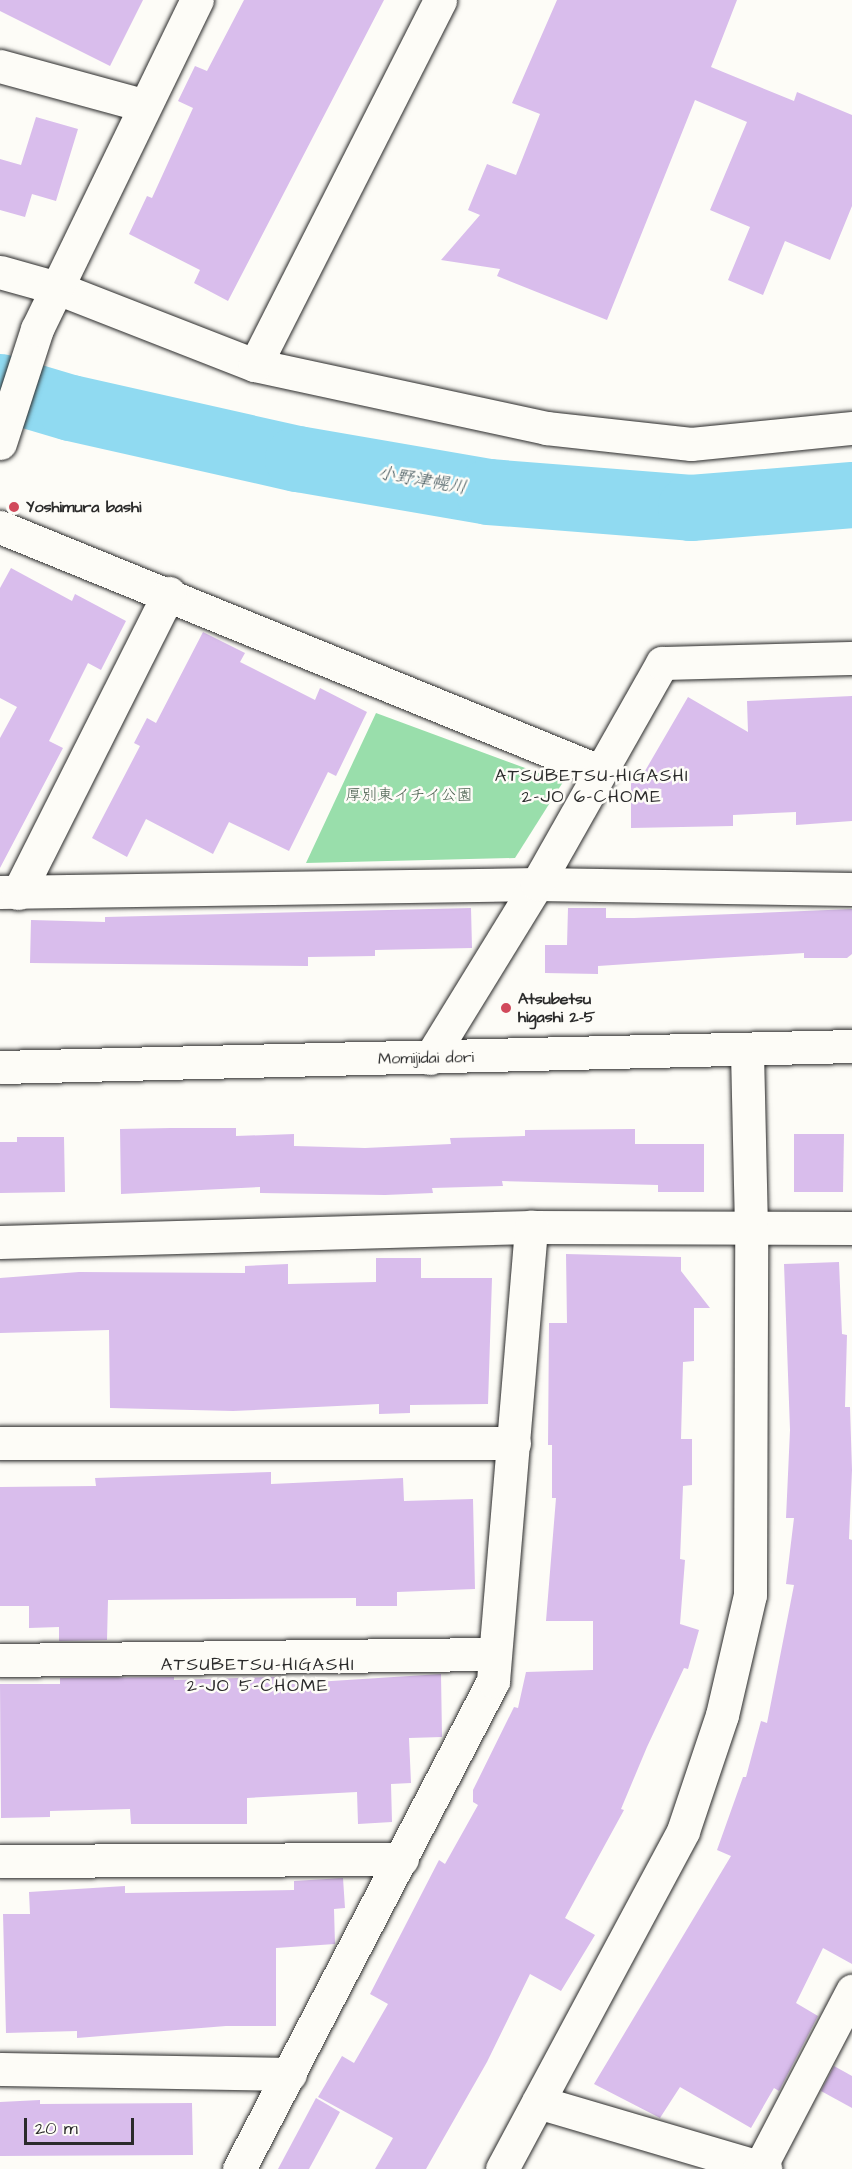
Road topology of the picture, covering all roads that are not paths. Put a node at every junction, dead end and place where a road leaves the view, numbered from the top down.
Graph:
1 (197, 0) edge
2 (440, 0) edge
3 (0, 66) edge
4 (143, 105) junction
5 (0, 272) edge
6 (57, 288) junction
7 (255, 365) junction
8 (852, 428) edge
9 (0, 442) edge
10 (0, 527) edge
11 (169, 593) junction
12 (852, 658) edge
13 (599, 771) junction
14 (537, 884) junction
15 (852, 889) edge
16 (9, 892) edge
17 (852, 1046) edge
18 (747, 1050) junction
19 (430, 1058) junction
20 (0, 1067) edge
21 (531, 1227) junction
22 (751, 1228) junction
23 (852, 1228) edge
24 (0, 1242) edge
25 (0, 1443) edge
26 (514, 1443) junction
27 (494, 1654) junction
28 (0, 1660) edge
29 (402, 1858) junction
30 (0, 1861) edge
31 (852, 1991) edge
32 (0, 2069) edge
33 (290, 2074) junction
34 (538, 2102) junction
35 (762, 2168) edge
36 (239, 2169) edge
37 (502, 2169) edge

1 - 4 street
2 - 7 street
3 - 4 street
4 - 6 street
5 - 6 street
6 - 7 street
6 - 9 street
7 - 8 street
10 - 11 street
11 - 13 street
11 - 16 street
12 - 13 street
13 - 14 street
14 - 15 street
14 - 16 street
14 - 19 street
17 - 18 street, Momijidai dori
18 - 19 street, Momijidai dori
18 - 22 street
19 - 20 street, Momijidai dori
21 - 22 street
21 - 24 street
21 - 26 street
22 - 23 street
22 - 34 street
25 - 26 street
26 - 27 street
27 - 28 street
27 - 29 street
29 - 30 street
29 - 33 street
31 - 35 street
32 - 33 street
33 - 36 street
34 - 35 street
34 - 37 street

